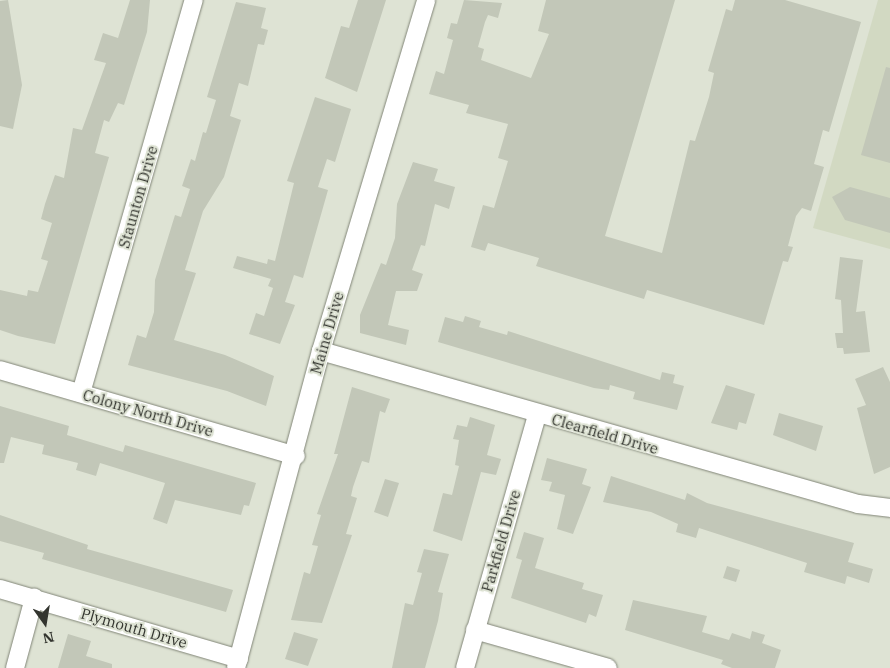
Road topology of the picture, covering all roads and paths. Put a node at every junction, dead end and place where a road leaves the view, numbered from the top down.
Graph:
1 (194, 0) edge
2 (426, 0) edge
3 (321, 351) junction
4 (0, 370) edge
5 (81, 393) junction
6 (537, 415) junction
7 (296, 456) junction
8 (890, 508) edge
9 (0, 589) edge
10 (34, 598) junction
11 (475, 630) junction
12 (238, 663) edge
13 (14, 668) edge
14 (465, 668) edge
15 (608, 668) edge

1 - 5 street, Staunton Drive
2 - 3 street, Maine Drive
3 - 6 street, Clearfield Drive
3 - 7 street, Maine Drive
4 - 5 street, Colony North Drive
5 - 7 street, Colony North Drive
6 - 8 street, Clearfield Drive
6 - 11 street, Parkfield Drive
7 - 12 street, Maine Drive
9 - 10 street, Plymouth Drive
10 - 12 street, Plymouth Drive
10 - 13 street
11 - 14 street, Parkfield Drive
11 - 15 street

